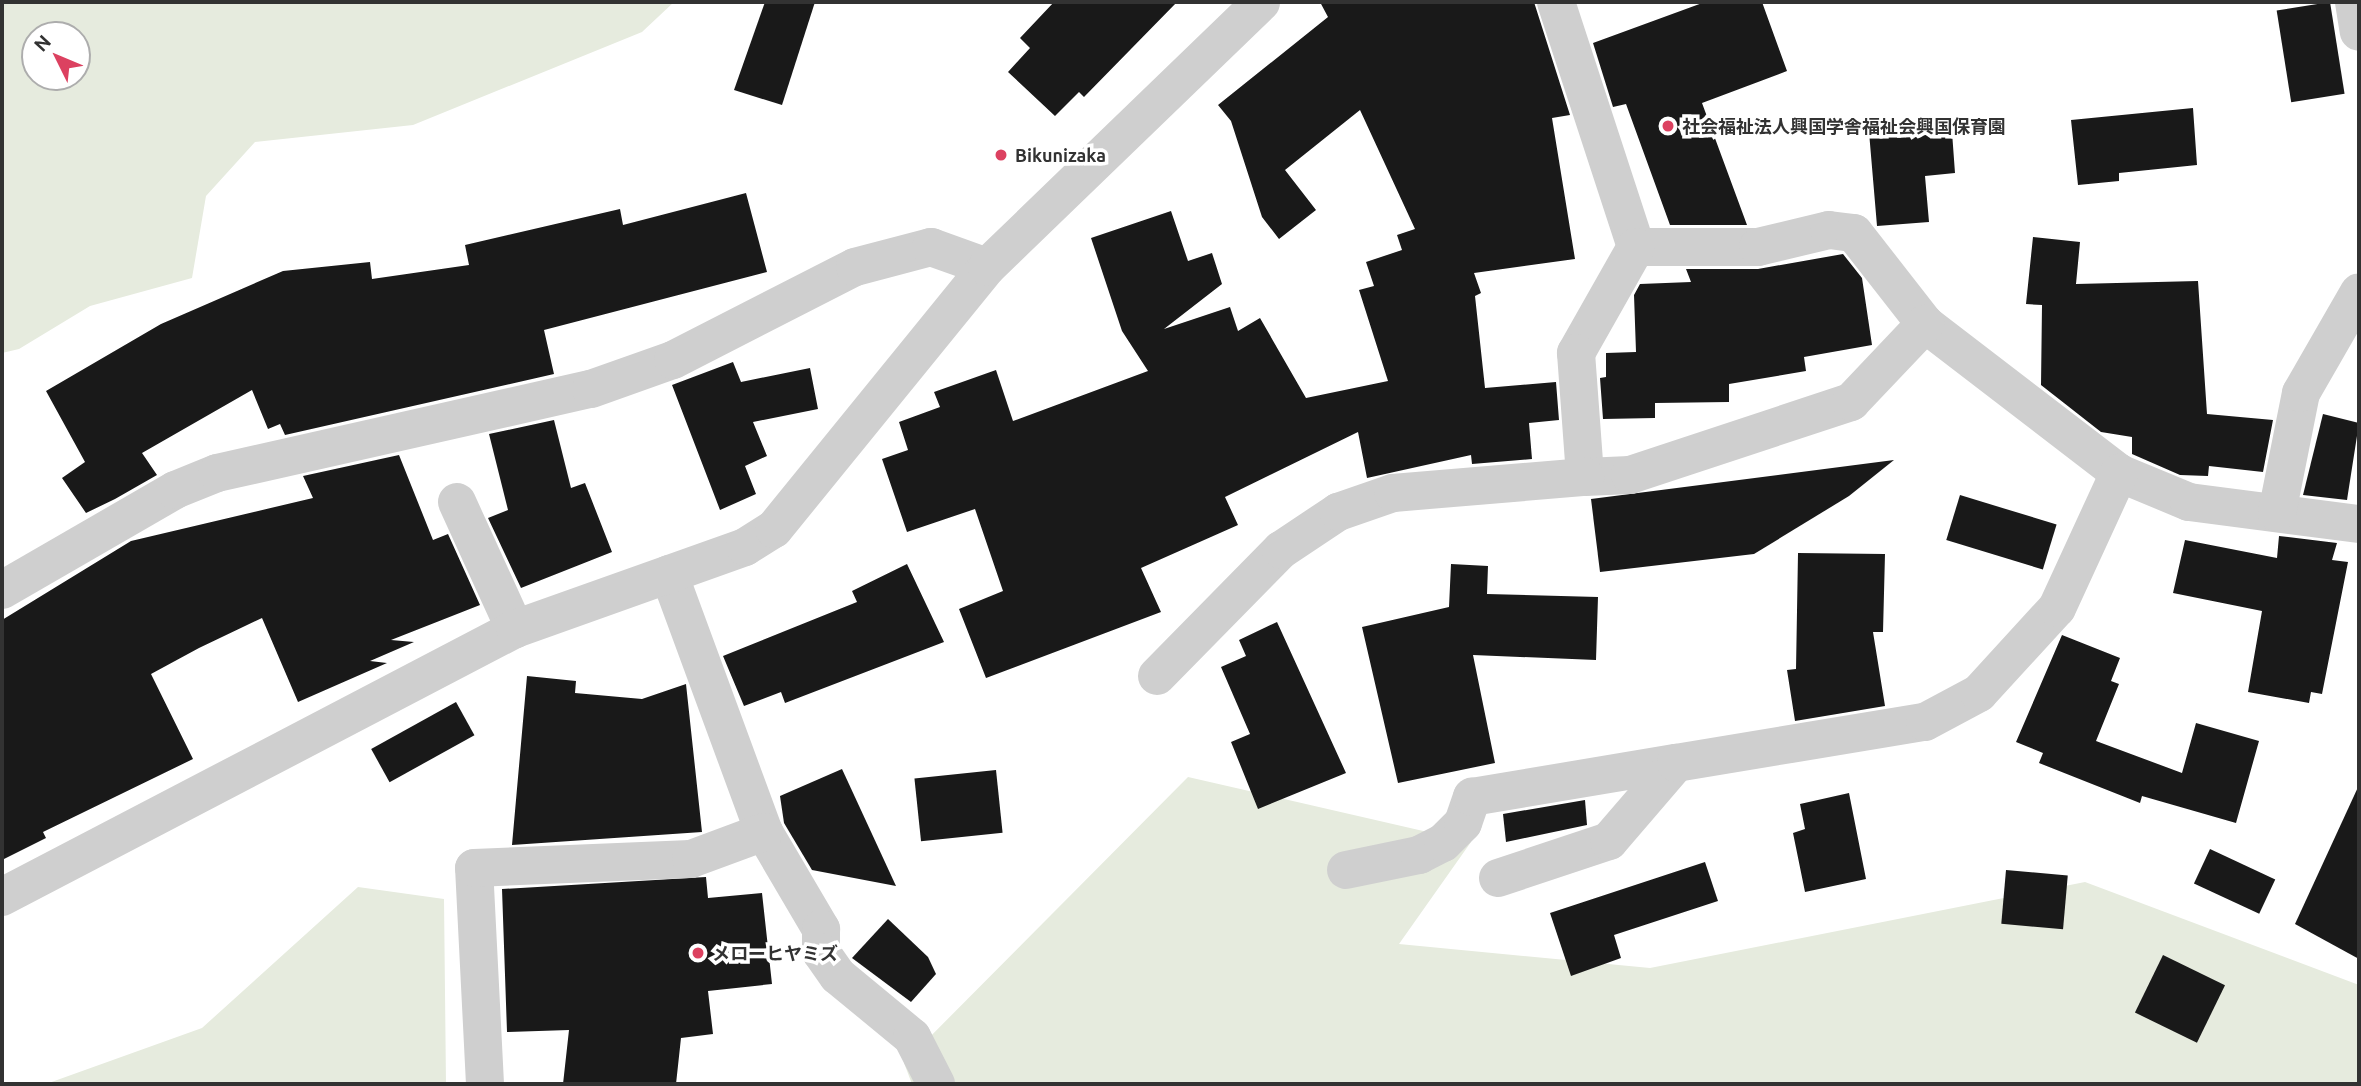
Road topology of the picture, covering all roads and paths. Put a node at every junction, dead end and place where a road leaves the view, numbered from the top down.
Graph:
1 (1261, 2) edge
2 (1556, 2) edge
3 (2354, 2) edge
4 (2359, 32) edge
5 (1636, 247) junction
6 (987, 267) junction
7 (2359, 292) edge
8 (1925, 324) junction
9 (2119, 473) junction
10 (1585, 477) junction
11 (457, 502) dead end
12 (2277, 513) junction
13 (2359, 524) edge
14 (669, 574) junction
15 (2, 590) edge
16 (515, 629) junction
17 (1157, 676) dead end
18 (1676, 763) junction
19 (764, 832) junction
20 (1346, 870) dead end
21 (1498, 878) dead end
22 (2, 897) edge
23 (485, 1084) edge
24 (936, 1084) edge

1 - 6 street
2 - 5 street
3 - 4 street
5 - 8 street
5 - 10 street
6 - 14 street
6 - 15 street
7 - 12 street
8 - 9 street
8 - 10 street
9 - 12 street
9 - 18 street
10 - 17 street
11 - 16 street
12 - 13 street
14 - 16 street
14 - 19 street
16 - 22 street
18 - 20 street
18 - 21 street
19 - 23 street
19 - 24 street

